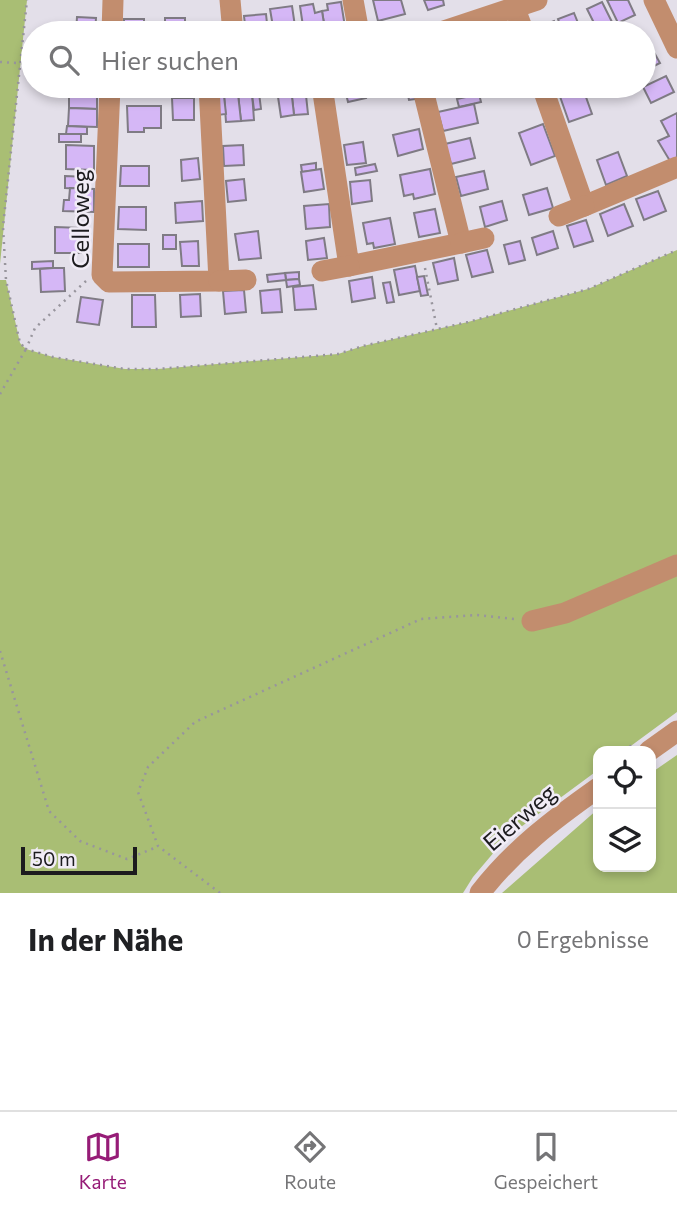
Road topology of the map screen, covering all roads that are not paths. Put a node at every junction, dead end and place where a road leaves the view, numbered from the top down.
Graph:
1 (113, 0) edge
2 (230, 0) edge
3 (353, 0) edge
4 (537, 0) edge
5 (654, 0) edge
6 (484, 9) edge
7 (515, 9) junction
8 (112, 21) edge
9 (232, 21) edge
10 (357, 21) edge
11 (461, 21) edge
12 (520, 21) edge
13 (677, 48) edge
14 (110, 98) edge
15 (210, 98) edge
16 (323, 98) edge
17 (425, 98) edge
18 (546, 98) edge
19 (677, 167) edge
20 (584, 206) junction
21 (559, 216) dead end
22 (484, 238) dead end
23 (461, 243) junction
24 (349, 266) junction
25 (322, 271) dead end
26 (246, 280) dead end
27 (219, 282) junction
28 (677, 565) edge
29 (532, 621) road end
30 (677, 731) edge
31 (656, 746) edge
32 (593, 791) edge
33 (480, 893) edge

1 - 8 street
2 - 9 street
3 - 10 street
4 - 7 street
5 - 13 street
6 - 7 street
6 - 11 street
7 - 12 street
14 - 27 street, Celloweg
15 - 27 street
16 - 24 street
17 - 23 street
18 - 20 street
19 - 20 street
20 - 21 street
22 - 23 street
23 - 24 street
24 - 25 street
26 - 27 street, Celloweg
28 - 29 street
30 - 31 street
32 - 33 street, Eierweg

